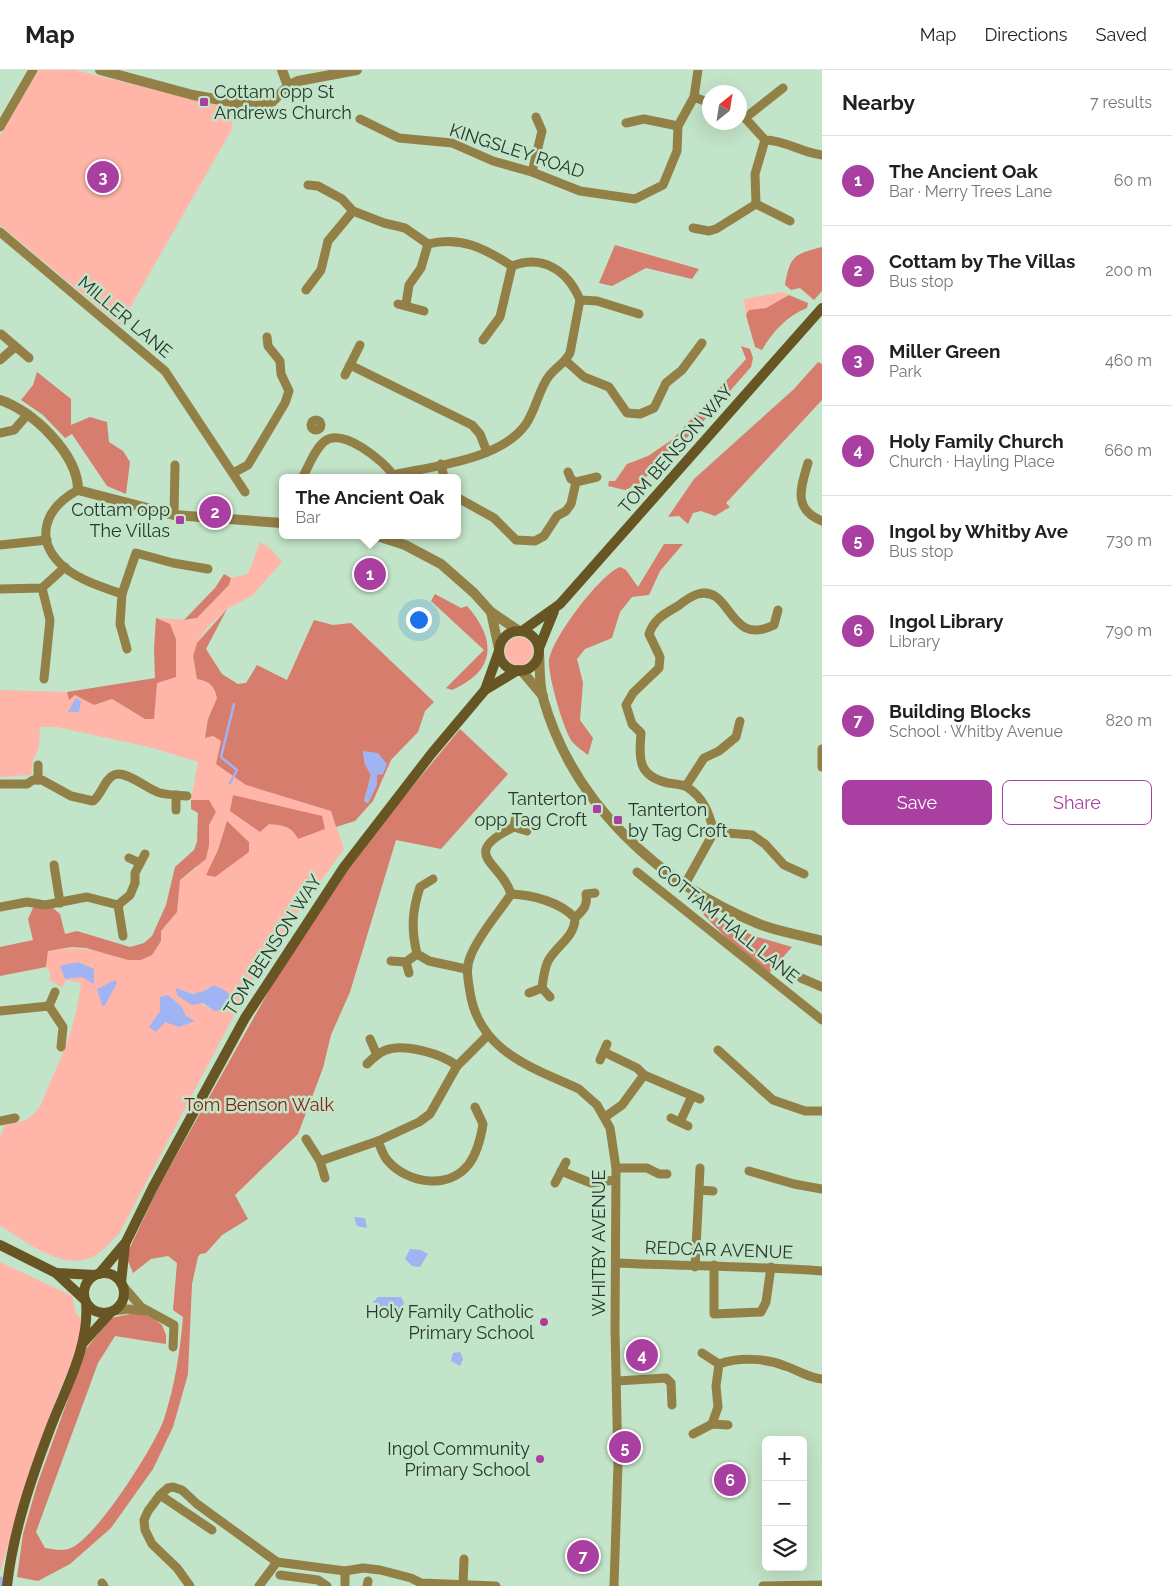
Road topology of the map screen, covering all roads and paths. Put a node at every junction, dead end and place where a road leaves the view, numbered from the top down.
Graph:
1 (33, 70) edge
2 (100, 70) edge
3 (282, 70) edge
4 (357, 70) edge
5 (698, 70) edge
6 (288, 86) junction
7 (783, 88) dead end
8 (694, 97) junction
9 (702, 100) edge
10 (747, 113) edge
11 (536, 117) dead end
12 (360, 119) dead end
13 (747, 122) edge
14 (626, 123) dead end
15 (678, 126) junction
16 (0, 127) edge
17 (765, 140) junction
18 (822, 155) edge
19 (532, 172) junction
20 (308, 185) dead end
21 (756, 204) junction
22 (353, 211) junction
23 (790, 221) dead end
24 (693, 228) dead end
25 (0, 232) edge
26 (428, 244) junction
27 (512, 266) junction
28 (306, 290) dead end
29 (580, 300) junction
30 (822, 308) edge
31 (424, 311) dead end
32 (639, 314) dead end
33 (1, 334) edge
34 (267, 337) dead end
35 (483, 340) dead end
36 (702, 343) dead end
37 (360, 345) dead end
38 (15, 347) junction
39 (29, 358) dead end
40 (0, 360) edge
41 (566, 361) junction
42 (350, 365) junction
43 (345, 375) dead end
44 (0, 400) edge
45 (28, 414) junction
46 (318, 430) dead end
47 (0, 433) edge
48 (324, 441) junction
49 (487, 452) junction
50 (808, 463) dead end
51 (441, 464) junction
52 (175, 465) dead end
53 (568, 472) dead end
54 (233, 474) junction
55 (304, 474) edge
56 (390, 474) edge
57 (400, 474) edge
58 (443, 474) edge
59 (597, 478) dead end
60 (576, 482) junction
61 (78, 490) junction
62 (245, 492) dead end
63 (461, 500) edge
64 (174, 515) junction
65 (822, 521) edge
66 (279, 522) edge
67 (387, 539) edge
68 (47, 540) junction
69 (0, 545) edge
70 (65, 567) junction
71 (208, 569) dead end
72 (42, 588) junction
73 (0, 590) edge
74 (122, 594) junction
75 (778, 610) dead end
76 (554, 611) junction
77 (491, 612) junction
78 (520, 631) junction
79 (127, 649) dead end
80 (499, 650) junction
81 (539, 650) junction
82 (520, 670) junction
83 (44, 679) dead end
84 (484, 690) junction
85 (542, 696) junction
86 (740, 721) dead end
87 (822, 749) edge
88 (38, 764) dead end
89 (822, 766) edge
90 (38, 780) junction
91 (0, 784) edge
92 (686, 786) junction
93 (176, 795) junction
94 (187, 796) dead end
95 (176, 810) dead end
96 (516, 816) dead end
97 (514, 827) junction
98 (526, 831) dead end
99 (714, 832) junction
100 (145, 854) dead end
101 (129, 858) dead end
102 (140, 863) junction
103 (54, 865) dead end
104 (637, 872) dead end
105 (804, 874) dead end
106 (433, 879) dead end
107 (580, 886) dead end
108 (684, 886) junction
109 (511, 894) junction
110 (60, 902) junction
111 (118, 905) junction
112 (0, 907) edge
113 (575, 918) junction
114 (123, 936) dead end
115 (822, 941) edge
116 (417, 954) junction
117 (391, 960) dead end
118 (406, 962) junction
119 (466, 969) junction
120 (409, 974) dead end
121 (801, 978) dead end
122 (822, 987) edge
123 (542, 988) junction
124 (55, 992) dead end
125 (529, 993) dead end
126 (550, 997) dead end
127 (49, 1006) junction
128 (0, 1011) edge
129 (822, 1020) edge
130 (488, 1035) junction
131 (370, 1040) dead end
132 (61, 1047) dead end
133 (718, 1050) dead end
134 (604, 1052) dead end
135 (377, 1054) junction
136 (367, 1064) dead end
137 (457, 1066) junction
138 (644, 1075) junction
139 (475, 1107) dead end
140 (822, 1111) edge
141 (605, 1117) junction
142 (15, 1118) dead end
143 (0, 1121) edge
144 (494, 1122) dead end
145 (680, 1122) dead end
146 (483, 1124) junction
147 (306, 1139) dead end
148 (378, 1141) junction
149 (320, 1161) junction
150 (566, 1162) dead end
151 (616, 1168) junction
152 (700, 1168) dead end
153 (561, 1171) junction
154 (749, 1171) dead end
155 (667, 1174) dead end
156 (325, 1178) dead end
157 (615, 1180) junction
158 (554, 1183) dead end
159 (822, 1189) edge
160 (699, 1190) junction
161 (713, 1191) dead end
162 (126, 1242) junction
163 (0, 1245) edge
164 (616, 1263) junction
165 (714, 1265) junction
166 (696, 1267) junction
167 (771, 1267) junction
168 (822, 1271) edge
169 (56, 1273) junction
170 (97, 1274) junction
171 (122, 1284) junction
172 (85, 1301) junction
173 (146, 1311) junction
174 (112, 1312) junction
175 (82, 1344) junction
176 (173, 1347) dead end
177 (702, 1354) dead end
178 (719, 1364) junction
179 (822, 1379) edge
180 (617, 1381) junction
181 (672, 1405) dead end
182 (712, 1424) junction
183 (728, 1425) dead end
184 (693, 1434) dead end
185 (160, 1495) junction
186 (212, 1530) dead end
187 (464, 1559) dead end
188 (277, 1562) junction
189 (345, 1571) junction
190 (280, 1575) dead end
191 (822, 1584) edge
192 (8, 1586) edge
193 (190, 1586) edge
194 (259, 1586) edge
195 (327, 1586) edge
196 (345, 1586) edge
197 (463, 1586) edge
198 (496, 1586) edge
199 (614, 1586) edge
200 (763, 1586) edge

1 - 16 street
2 - 6 street
3 - 6 street
4 - 6 street
5 - 8 street, KINGSLEY ROAD
7 - 10 street
8 - 9 street
8 - 15 street, KINGSLEY ROAD
11 - 19 street
12 - 19 street, KINGSLEY ROAD
13 - 17 street
14 - 15 street
15 - 19 street, KINGSLEY ROAD
17 - 18 street
17 - 21 street
20 - 22 street
21 - 23 street
21 - 24 street
22 - 26 street
22 - 28 street
25 - 54 street, MILLER LANE
26 - 27 street
26 - 31 street
27 - 29 street
27 - 35 street
29 - 32 street
29 - 41 street
30 - 76 main road, TOM BENSON WAY
33 - 38 street
34 - 54 street
36 - 41 street
37 - 42 street
38 - 39 street
38 - 40 street
41 - 49 street
42 - 43 street
42 - 49 street
44 - 45 street
45 - 47 street
45 - 61 street
46 - 48 street
48 - 55 street
48 - 56 street
49 - 51 street
50 - 65 street
51 - 57 street
51 - 58 street
52 - 64 street
53 - 60 street
54 - 62 street, MILLER LANE
59 - 60 street
60 - 63 street
61 - 64 street
61 - 68 street
64 - 66 street
67 - 77 street
68 - 69 street
68 - 70 street
70 - 72 street
70 - 74 street
71 - 74 street
72 - 73 street
72 - 83 street
74 - 79 street
75 - 92 street
76 - 78 main road, TOM BENSON WAY
76 - 81 main road, TOM BENSON WAY
77 - 78 street
77 - 80 street
78 - 80 main road
78 - 81 main road
80 - 82 main road
80 - 84 main road, TOM BENSON WAY
81 - 82 main road
81 - 85 street
82 - 84 main road, TOM BENSON WAY
82 - 85 street
84 - 162 main road, TOM BENSON WAY
85 - 108 street
86 - 92 street
87 - 89 street
88 - 90 street
90 - 91 street
90 - 93 street
92 - 99 street
93 - 94 street
93 - 95 street
96 - 97 street
97 - 98 street
97 - 109 street
99 - 105 street
99 - 108 street
100 - 102 street
101 - 102 street
102 - 111 street
103 - 110 street
104 - 129 street, COTTAM HALL LANE
106 - 116 street
107 - 113 street
108 - 115 street
109 - 113 street
109 - 119 street
110 - 111 street
110 - 112 street
111 - 114 street
113 - 123 street
116 - 118 street
116 - 119 street
117 - 118 street
118 - 120 street
119 - 130 street, WHITBY AVENUE
121 - 122 street
123 - 125 street
123 - 126 street
124 - 127 street
127 - 128 street
127 - 132 street
130 - 137 street
130 - 141 street, WHITBY AVENUE
131 - 135 street
133 - 140 street
134 - 138 street
135 - 136 street
135 - 137 street
137 - 148 street
138 - 141 street
138 - 145 street
139 - 146 street
141 - 151 street, WHITBY AVENUE
142 - 143 street
144 - 146 street
146 - 148 street
147 - 149 street
148 - 149 street
149 - 156 street
150 - 153 street
151 - 155 street
151 - 157 street, WHITBY AVENUE
152 - 160 street
153 - 157 street
153 - 158 street
154 - 159 street
157 - 164 street, WHITBY AVENUE
160 - 161 street
160 - 166 street
162 - 170 main road, TOM BENSON WAY
162 - 171 main road, TOM BENSON WAY
163 - 169 main road
164 - 166 street, REDCAR AVENUE
164 - 180 street, WHITBY AVENUE
165 - 166 street, REDCAR AVENUE
165 - 167 street, REDCAR AVENUE
165 - 167 street
167 - 168 street, REDCAR AVENUE
169 - 170 main road
169 - 172 main road
170 - 171 main road
170 - 172 main road
171 - 173 street
171 - 174 main road
172 - 174 main road
172 - 175 main road
173 - 174 street
173 - 176 street
174 - 175 main road
175 - 192 main road
177 - 178 street
178 - 179 street
178 - 182 street
180 - 181 street
180 - 199 street, WHITBY AVENUE
182 - 183 street
182 - 184 street
185 - 186 street
185 - 188 street
185 - 193 street
187 - 197 street
188 - 189 street
188 - 194 street
189 - 196 street
189 - 197 street
190 - 195 street
191 - 200 street
197 - 198 street

